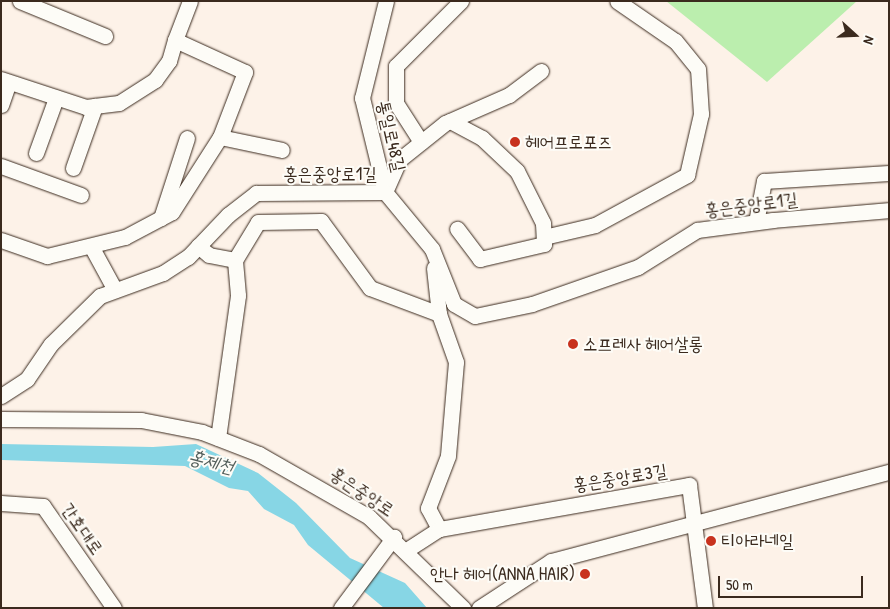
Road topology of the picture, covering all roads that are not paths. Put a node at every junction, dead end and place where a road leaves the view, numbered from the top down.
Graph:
1 (20, 1) edge
2 (190, 1) edge
3 (386, 1) edge
4 (461, 1) edge
5 (617, 1) edge
6 (105, 36) dead end
7 (175, 40) junction
8 (541, 72) dead end
9 (5, 81) edge
10 (56, 98) junction
11 (1, 105) edge
12 (95, 106) junction
13 (450, 121) junction
14 (220, 137) junction
15 (187, 138) dead end
16 (421, 142) junction
17 (282, 150) dead end
18 (36, 153) dead end
19 (1, 166) edge
20 (73, 168) dead end
21 (889, 173) edge
22 (385, 192) junction
23 (81, 195) dead end
24 (889, 210) edge
25 (161, 218) junction
26 (756, 222) junction
27 (457, 228) dead end
28 (544, 237) junction
29 (1, 240) edge
30 (91, 246) junction
31 (198, 246) junction
32 (432, 249) junction
33 (235, 260) junction
34 (116, 290) junction
35 (439, 314) junction
36 (1, 396) edge
37 (1, 419) edge
38 (218, 438) junction
39 (889, 472) edge
40 (1, 503) edge
41 (693, 522) junction
42 (439, 528) junction
43 (391, 540) junction
44 (405, 551) junction
45 (114, 608) edge
46 (341, 608) edge
47 (463, 608) edge
48 (478, 608) edge
49 (705, 608) edge

1 - 6 street
2 - 7 street
3 - 22 street, 통일로48길
4 - 16 street
5 - 28 street
7 - 12 street
7 - 14 street
8 - 13 street
9 - 10 street
9 - 11 street
10 - 12 street
10 - 18 street
12 - 20 street
13 - 16 street
13 - 28 street
14 - 17 street
14 - 25 street
15 - 25 street
16 - 22 street
19 - 23 street
21 - 26 street
22 - 31 street, 홍은중앙로1길
22 - 32 street, 홍은중앙로1길
24 - 26 street, 홍은중앙로1길
25 - 30 street
26 - 32 street, 홍은중앙로1길
27 - 28 street
29 - 30 street
30 - 34 street
31 - 33 street
31 - 34 street, 홍은중앙로1길
32 - 35 street
33 - 35 street
33 - 38 street
34 - 36 street, 홍은중앙로1길
35 - 42 street
37 - 38 street, 홍은중앙로
38 - 43 street, 홍은중앙로
39 - 41 street
40 - 45 street, 간호대로
41 - 42 street, 홍은중앙로3길
41 - 48 street
41 - 49 street
42 - 44 street, 홍은중앙로3길
43 - 44 street, 홍은중앙로
43 - 46 street
44 - 47 street, 홍은중앙로

